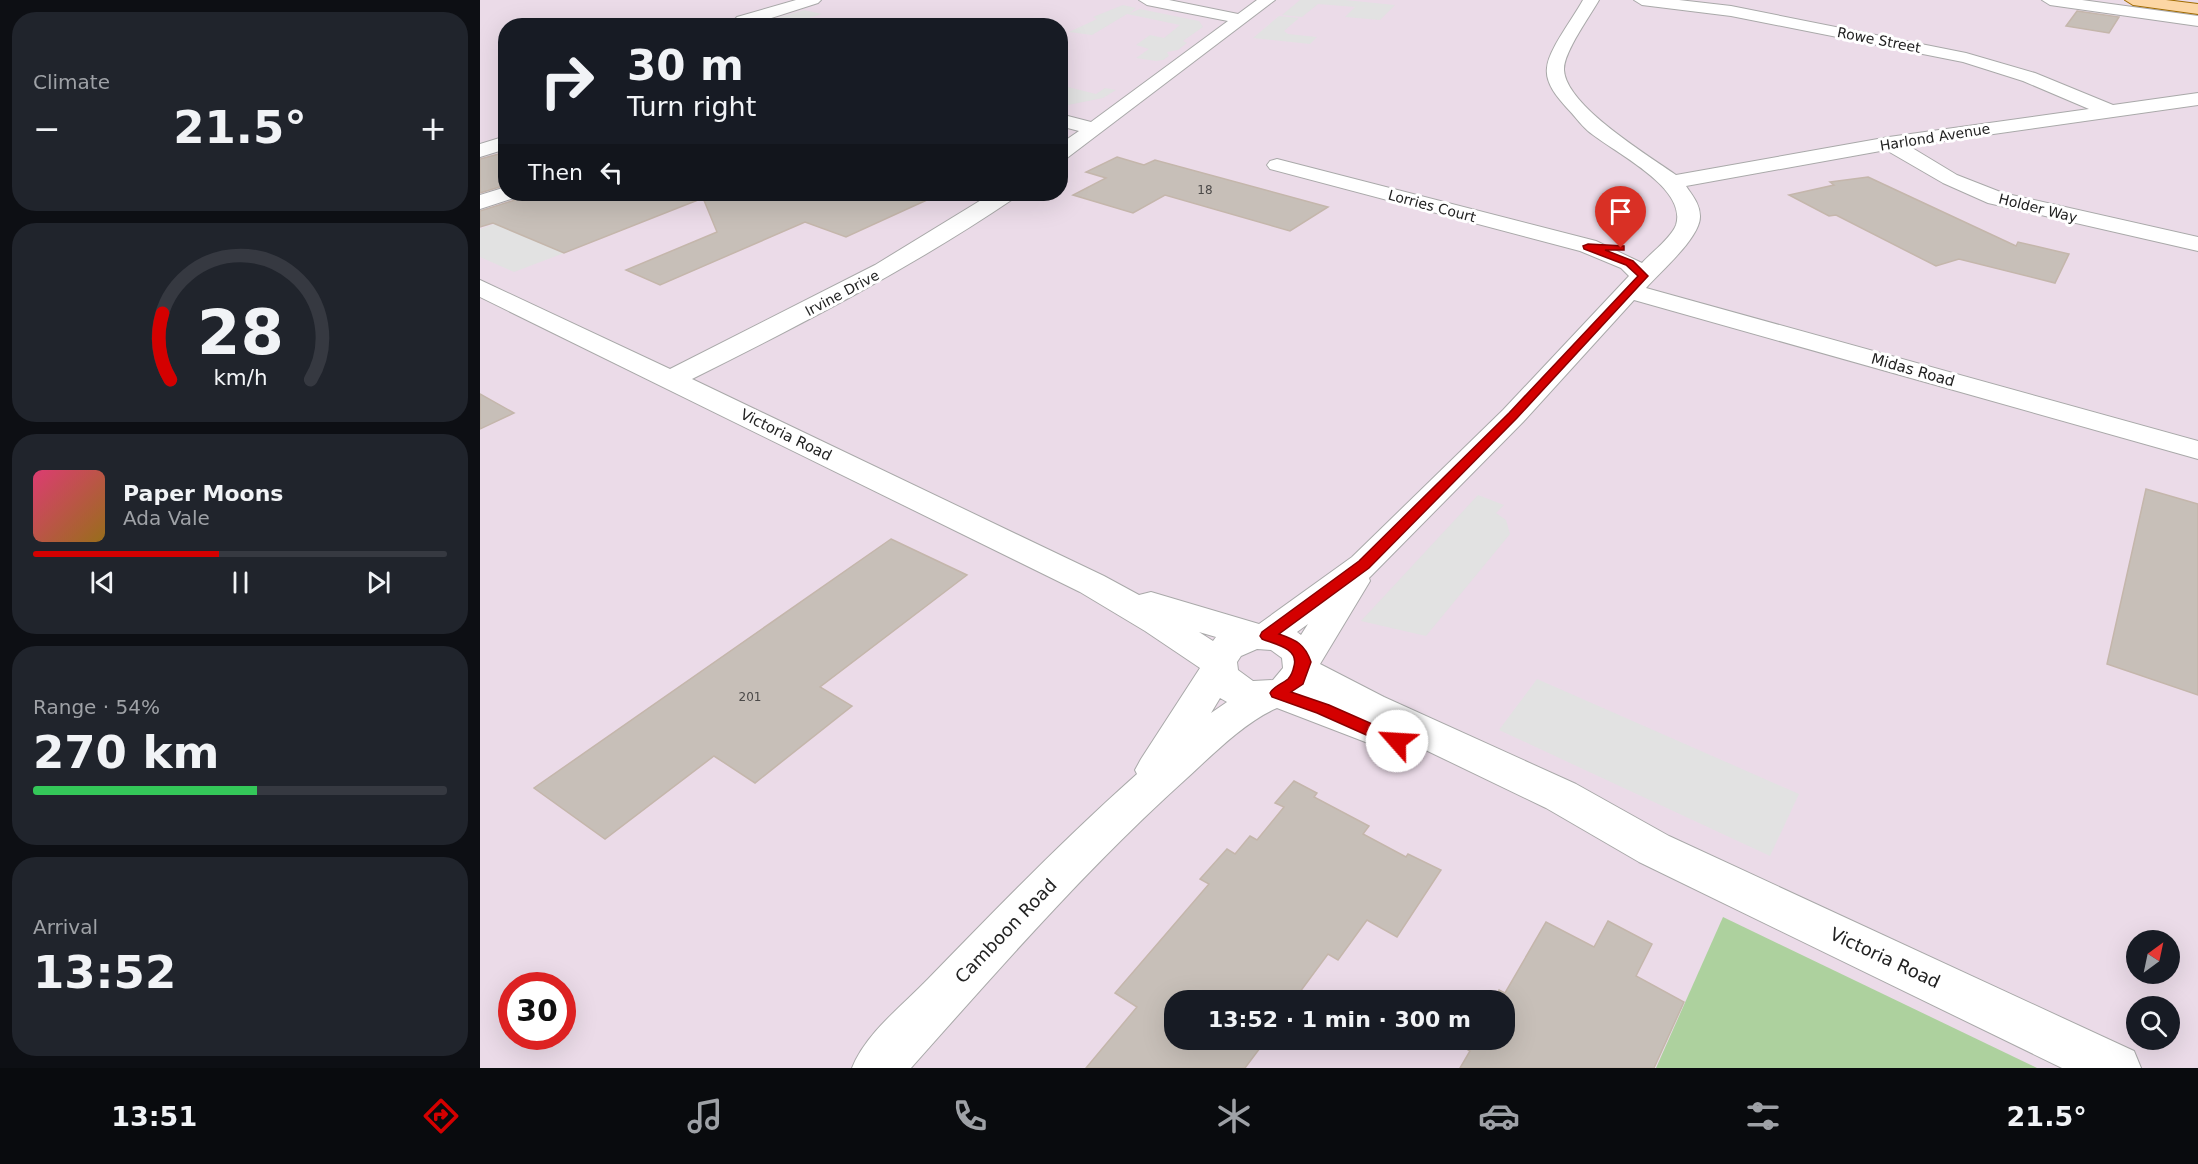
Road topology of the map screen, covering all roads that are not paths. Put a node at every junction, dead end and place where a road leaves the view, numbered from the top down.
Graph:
1 (813, 0) edge
2 (1147, 0) edge
3 (1267, 0) edge
4 (1591, 0) edge
5 (1642, 0) edge
6 (2050, 0) edge
7 (2133, 0) edge
8 (2182, 0) edge
9 (2074, 2) edge
10 (2198, 2) edge
11 (2198, 9) edge
12 (750, 18) edge
13 (1240, 19) junction
14 (2198, 21) edge
15 (2198, 99) edge
16 (2108, 110) junction
17 (1068, 122) edge
18 (1096, 129) junction
19 (1889, 144) junction
20 (498, 145) edge
21 (1068, 148) edge
22 (480, 151) edge
23 (1277, 165) dead end
24 (1672, 182) junction
25 (498, 196) edge
26 (995, 201) edge
27 (480, 202) edge
28 (1676, 243) junction
29 (2198, 244) edge
30 (1588, 246) junction
31 (1636, 284) junction
32 (480, 287) edge
33 (671, 379) junction
34 (2198, 450) edge
35 (1364, 565) junction
36 (1092, 584) junction
37 (1260, 636) junction
38 (1218, 667) junction
39 (1287, 681) junction
40 (1137, 796) junction
41 (877, 1068) edge
42 (2116, 1068) edge

1 - 12 street
2 - 13 street
3 - 13 street
4 - 24 street, Camboon Road
5 - 16 street, Rowe Street
6 - 9 street
7 - 11 main road
8 - 10 main road
9 - 14 street
13 - 18 street
15 - 16 street, Harlond Avenue
16 - 19 street, Harlond Avenue
17 - 18 street
18 - 21 street
19 - 24 street, Harlond Avenue
19 - 29 street, Holder Way
20 - 22 street
23 - 30 street, Lorries Court
24 - 28 street, Camboon Road
25 - 27 street
26 - 33 street, Irvine Drive
28 - 30 street, Lorries Court
28 - 31 street, Camboon Road
30 - 31 street, Lorries Court
31 - 34 street, Midas Road
31 - 35 street, Camboon Road
32 - 33 street, Victoria Road
33 - 36 street, Victoria Road
35 - 37 street, Camboon Road
35 - 39 street, Camboon Road
36 - 37 street, Victoria Road
36 - 38 street, Victoria Road
37 - 38 street
37 - 39 street
38 - 39 street
38 - 40 street, Camboon Road
39 - 40 street, Camboon Road
39 - 42 street, Victoria Road
40 - 41 street, Camboon Road

